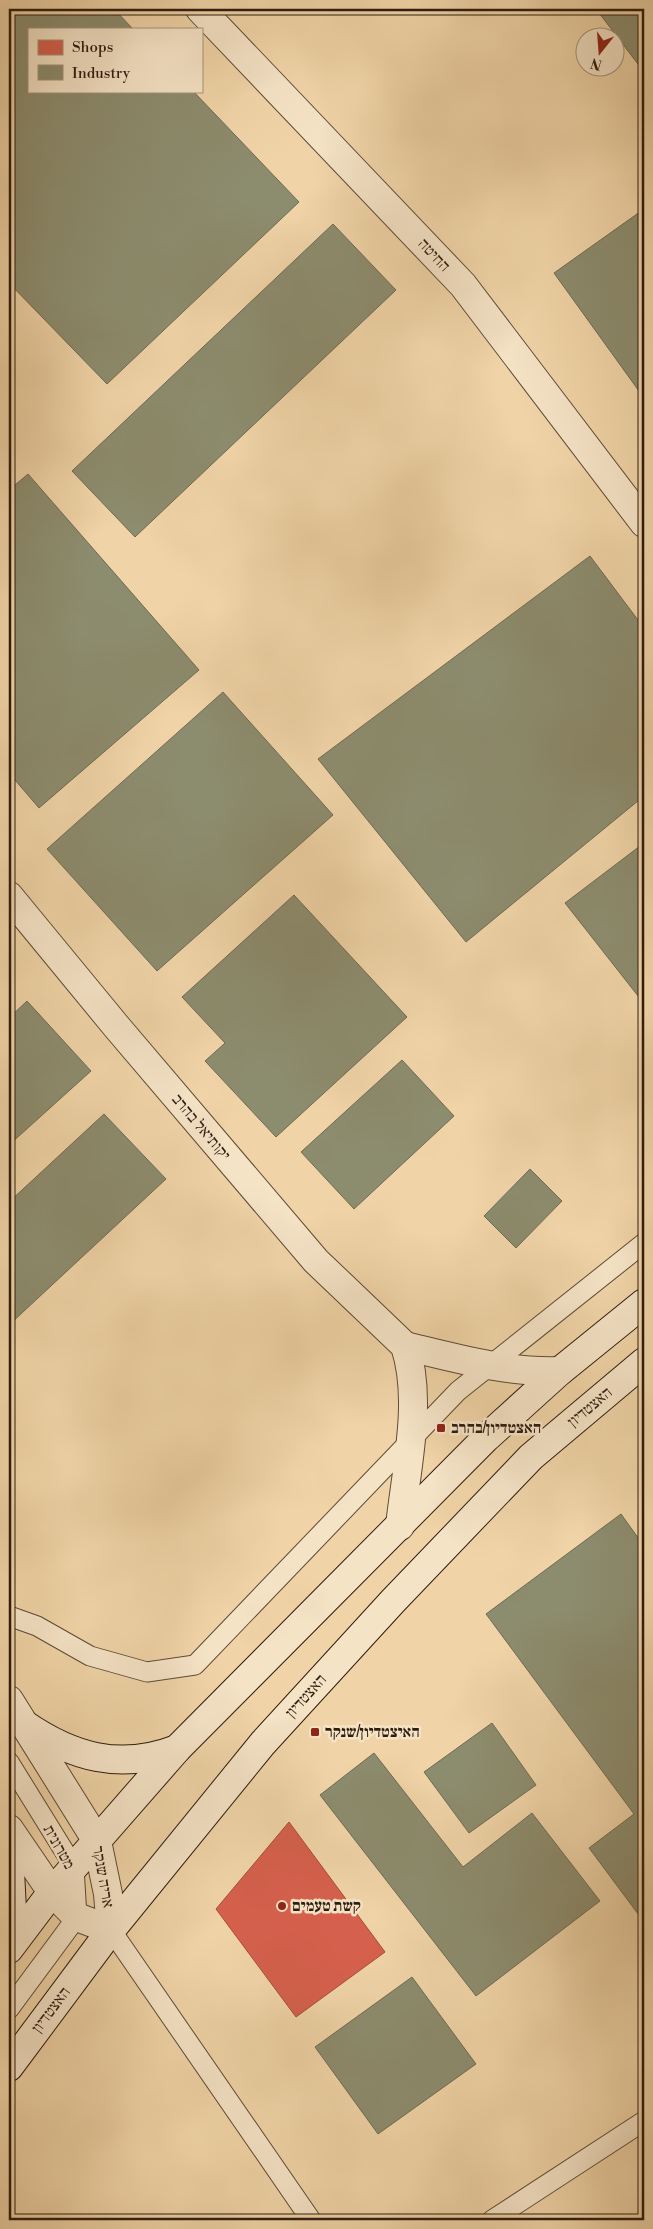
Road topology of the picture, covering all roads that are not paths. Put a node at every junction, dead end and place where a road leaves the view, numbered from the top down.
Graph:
1 (200, 9) edge
2 (644, 523) edge
3 (9, 896) edge
4 (644, 1243) edge
5 (644, 1303) edge
6 (405, 1346) junction
7 (644, 1362) edge
8 (492, 1364) junction
9 (560, 1371) junction
10 (409, 1444) junction
11 (400, 1526) junction
12 (9, 1616) edge
13 (9, 1700) edge
14 (24, 1724) junction
15 (177, 1749) junction
16 (9, 1762) edge
17 (9, 1829) edge
18 (97, 1841) junction
19 (9, 1851) edge
20 (74, 1867) junction
21 (52, 1892) junction
22 (77, 1917) junction
23 (111, 1930) junction
24 (9, 1944) edge
25 (9, 1949) edge
26 (9, 2009) edge
27 (9, 2067) edge
28 (644, 2121) edge
29 (311, 2220) edge
30 (492, 2220) edge

1 - 2 main road, החיטה
3 - 6 main road, יקותיאל בהרב
4 - 8 lane
5 - 9 main road
6 - 8 main road
6 - 10 main road
7 - 23 main road, האצטדיון
8 - 9 main road
8 - 10 lane
9 - 11 main road
10 - 11 main road
10 - 12 lane
11 - 15 main road
13 - 14 main road, אריה שנקר
14 - 15 main road
14 - 18 main road, אריה שנקר
15 - 18 main road
16 - 20 lane, מטרונית
17 - 21 main road, אריה שנקר
18 - 20 main road
18 - 23 main road, אריה שנקר
19 - 24 main road
20 - 21 main road
20 - 22 lane, מטרונית
21 - 22 main road, אריה שנקר
21 - 25 main road
22 - 23 main road, אריה שנקר
22 - 26 lane
23 - 27 main road, האצטדיון
23 - 29 lane
28 - 30 lane

